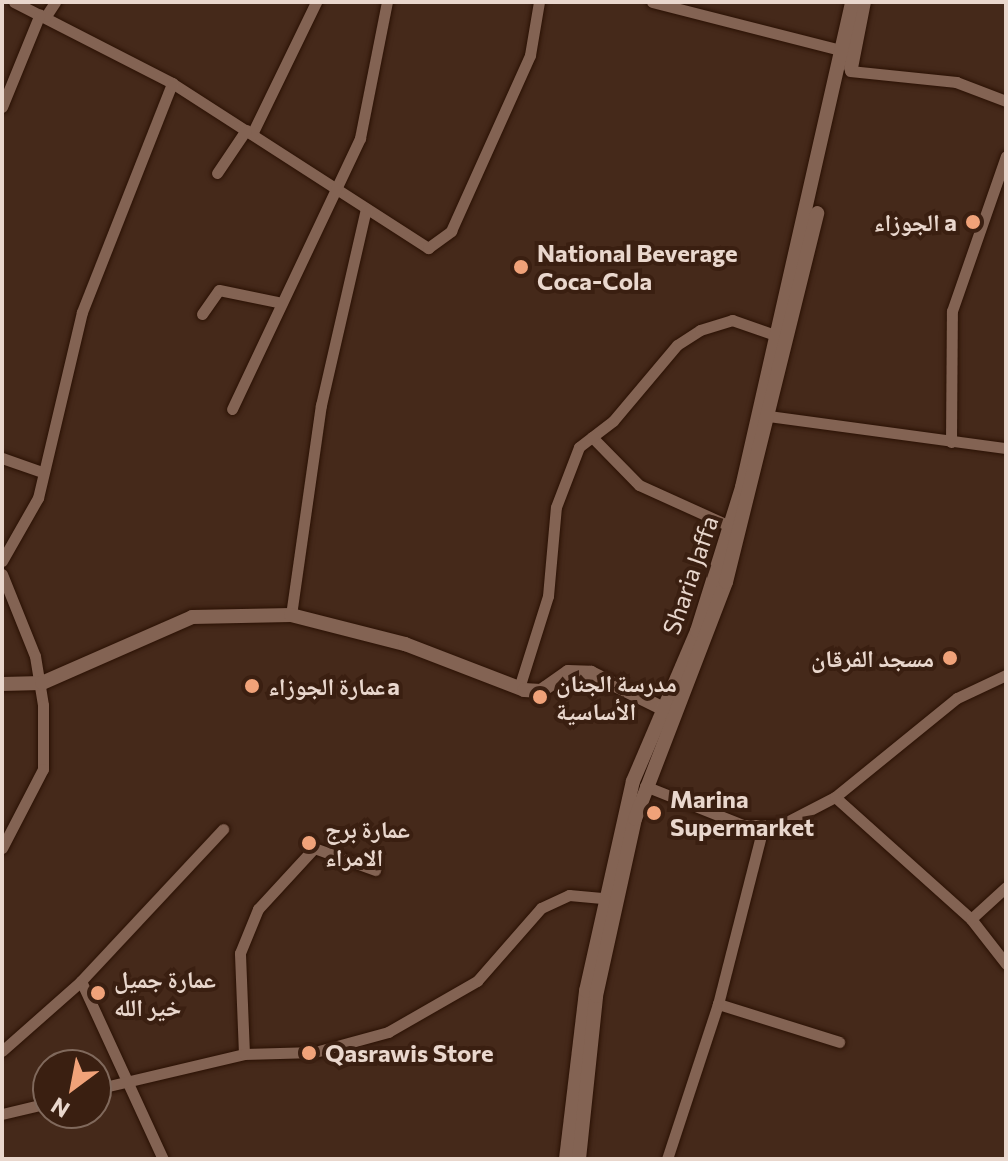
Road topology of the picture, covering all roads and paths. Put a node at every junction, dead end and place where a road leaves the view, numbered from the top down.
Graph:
1 (14, 2) edge
2 (55, 2) edge
3 (316, 2) edge
4 (387, 2) edge
5 (539, 2) edge
6 (652, 2) edge
7 (852, 2) edge
8 (864, 2) edge
9 (43, 15) junction
10 (844, 51) junction
11 (850, 71) junction
12 (172, 83) junction
13 (1006, 101) edge
14 (2, 107) edge
15 (249, 132) junction
16 (1006, 156) edge
17 (217, 173) dead end
18 (332, 187) junction
19 (366, 209) junction
20 (282, 303) junction
21 (202, 314) dead end
22 (778, 336) junction
23 (232, 409) dead end
24 (765, 416) junction
25 (592, 437) junction
26 (951, 442) junction
27 (1006, 448) edge
28 (2, 458) edge
29 (42, 472) junction
30 (730, 526) junction
31 (2, 561) edge
32 (2, 574) edge
33 (291, 615) junction
34 (1006, 675) edge
35 (42, 683) junction
36 (2, 684) edge
37 (519, 688) junction
38 (666, 710) junction
39 (645, 786) junction
40 (835, 797) junction
41 (763, 828) junction
42 (223, 829) dead end
43 (2, 848) edge
44 (375, 870) dead end
45 (1006, 887) edge
46 (611, 898) junction
47 (971, 919) junction
48 (1006, 963) edge
49 (81, 981) junction
50 (718, 1004) junction
51 (839, 1042) dead end
52 (2, 1051) edge
53 (244, 1054) junction
54 (129, 1078) junction
55 (112, 1084) edge
56 (32, 1107) edge
57 (2, 1114) edge
58 (163, 1159) edge
59 (566, 1159) edge
60 (579, 1159) edge
61 (667, 1159) edge

1 - 9 street
2 - 9 street
3 - 15 street
4 - 18 street
5 - 19 street
6 - 10 street
7 - 10 street, Sharia Jaffa
8 - 11 street
9 - 12 street
9 - 14 street
10 - 22 street, Sharia Jaffa
11 - 13 street
11 - 24 street
12 - 15 street
12 - 29 street
15 - 17 street
15 - 18 street
16 - 26 street
18 - 19 street
18 - 20 street
19 - 33 street
20 - 21 street
20 - 23 street
22 - 24 street, Sharia Jaffa
22 - 25 street
24 - 26 street
24 - 30 street, Sharia Jaffa
24 - 38 street
25 - 30 street
25 - 37 street
26 - 27 street
28 - 29 street
29 - 31 street
30 - 38 street, Sharia Jaffa
32 - 35 street
33 - 35 street
33 - 37 street
34 - 40 street
35 - 36 street
35 - 43 street
37 - 38 street
38 - 39 street
38 - 46 street, Sharia Jaffa
39 - 41 street
39 - 46 street
40 - 41 street
40 - 47 street
41 - 50 street
42 - 49 street
44 - 53 street
45 - 47 street
46 - 53 street
46 - 59 street, Sharia Jaffa
46 - 60 street
47 - 48 street
49 - 52 street
49 - 54 street
50 - 51 street
50 - 61 street
53 - 54 street
54 - 55 street
54 - 58 street
56 - 57 street

